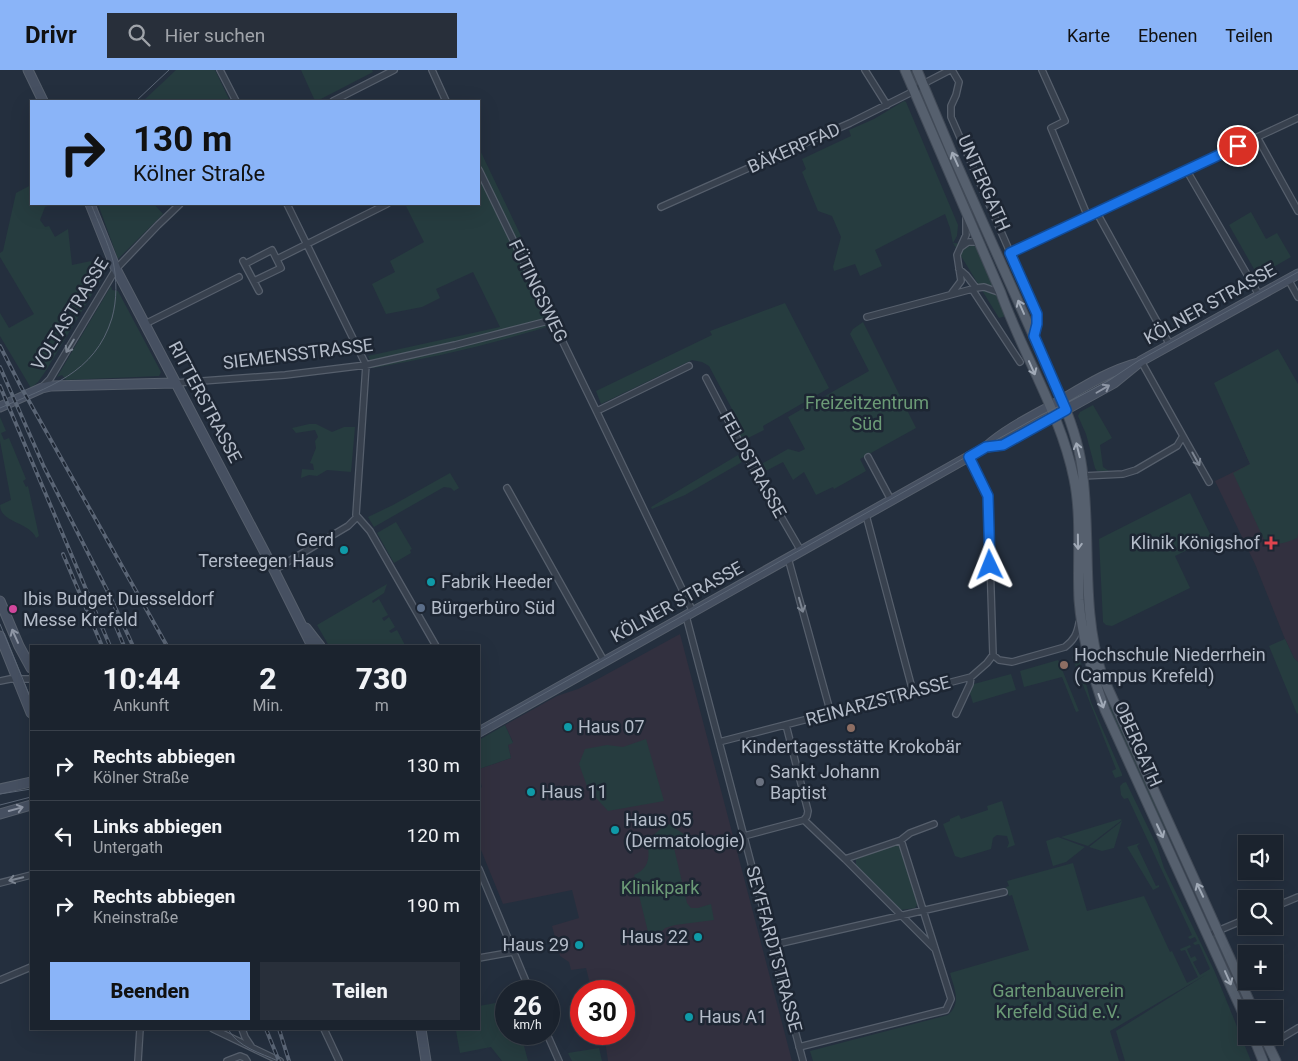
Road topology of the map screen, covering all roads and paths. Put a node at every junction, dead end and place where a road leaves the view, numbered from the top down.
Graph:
1 (28, 70) edge
2 (220, 70) edge
3 (394, 70) edge
4 (432, 70) edge
5 (865, 70) edge
6 (905, 70) edge
7 (917, 70) edge
8 (951, 70) edge
9 (1042, 70) edge
10 (923, 84) junction
11 (914, 91) junction
12 (43, 100) edge
13 (235, 100) edge
14 (335, 100) edge
15 (446, 100) edge
16 (888, 105) junction
17 (1298, 118) edge
18 (1257, 137) junction
19 (1187, 170) junction
20 (480, 172) edge
21 (90, 205) edge
22 (179, 205) edge
23 (288, 205) edge
24 (385, 205) edge
25 (661, 207) dead end
26 (965, 210) junction
27 (1298, 211) edge
28 (1097, 213) junction
29 (1088, 216) junction
30 (979, 242) junction
31 (308, 244) junction
32 (961, 247) junction
33 (1010, 253) junction
34 (277, 259) junction
35 (1000, 260) junction
36 (116, 268) junction
37 (959, 269) junction
38 (1298, 274) edge
39 (239, 277) dead end
40 (1288, 279) junction
41 (254, 281) junction
42 (974, 289) junction
43 (259, 292) dead end
44 (1001, 292) junction
45 (952, 294) junction
46 (1259, 295) junction
47 (1298, 297) edge
48 (867, 318) dead end
49 (552, 320) junction
50 (145, 324) junction
51 (1034, 336) junction
52 (1170, 345) junction
53 (1020, 362) dead end
54 (1140, 362) junction
55 (366, 365) junction
56 (689, 366) dead end
57 (706, 378) dead end
58 (175, 383) junction
59 (42, 388) junction
60 (1062, 400) junction
61 (0, 407) edge
62 (1049, 407) junction
63 (1066, 410) junction
64 (597, 411) junction
65 (1053, 417) junction
66 (1184, 436) junction
67 (986, 447) junction
68 (868, 457) dead end
69 (969, 457) junction
70 (1083, 476) junction
71 (1209, 482) dead end
72 (508, 488) dead end
73 (892, 500) junction
74 (866, 514) junction
75 (358, 517) junction
76 (801, 551) junction
77 (788, 558) junction
78 (274, 570) junction
79 (0, 602) edge
80 (1080, 612) junction
81 (296, 614) junction
82 (689, 614) junction
83 (0, 636) edge
84 (312, 645) edge
85 (319, 645) edge
86 (433, 645) edge
87 (993, 655) junction
88 (604, 661) junction
89 (30, 666) edge
90 (971, 677) junction
91 (17, 680) junction
92 (30, 680) edge
93 (0, 681) edge
94 (913, 692) junction
95 (30, 711) edge
96 (832, 714) junction
97 (956, 714) dead end
98 (786, 725) junction
99 (480, 728) edge
100 (719, 742) junction
101 (30, 782) edge
102 (0, 789) edge
103 (30, 805) edge
104 (0, 814) edge
105 (804, 820) junction
106 (934, 824) dead end
107 (744, 836) junction
108 (901, 840) junction
109 (845, 859) junction
110 (480, 871) edge
111 (30, 875) edge
112 (0, 883) edge
113 (1004, 892) dead end
114 (1298, 897) edge
115 (1283, 903) edge
116 (924, 911) junction
117 (901, 915) junction
118 (1238, 923) edge
119 (1219, 931) junction
120 (1208, 935) junction
121 (772, 946) junction
122 (936, 950) junction
123 (513, 952) junction
124 (480, 958) edge
125 (30, 967) edge
126 (0, 980) edge
127 (525, 980) edge
128 (1249, 1000) edge
129 (1238, 1002) edge
130 (1298, 1028) edge
131 (140, 1030) edge
132 (214, 1030) edge
133 (242, 1030) edge
134 (324, 1030) edge
135 (421, 1030) edge
136 (552, 1045) edge
137 (1257, 1045) edge
138 (1268, 1046) joint
139 (799, 1047) junction
140 (254, 1049) junction
141 (245, 1059) edge
142 (427, 1059) edge
143 (138, 1061) edge
144 (227, 1061) edge
145 (280, 1061) edge
146 (338, 1061) edge
147 (559, 1061) edge
148 (803, 1061) edge
149 (1263, 1061) edge
150 (1276, 1061) edge

1 - 12 main road
2 - 13 street
3 - 14 street
4 - 15 street
5 - 16 street
6 - 11 main road, UNTERGATH
7 - 10 main road, UNTERGATH
8 - 10 street, BÄKERPFAD
8 - 33 street, UNTERGATH
9 - 29 street
10 - 11 street, BÄKERPFAD
35 -> 10 main road, UNTERGATH
11 - 16 street, BÄKERPFAD
11 - 26 main road, UNTERGATH
16 - 25 street, BÄKERPFAD
17 - 18 street
18 - 19 street
18 - 27 street
19 - 28 street
19 - 46 street
20 - 49 street, FÜTINGSWEG
21 - 36 main road, RITTERSTRASSE
22 - 36 street, VOLTASTRASSE
23 - 31 street
24 - 31 street
26 - 30 main road, UNTERGATH
26 - 32 street, UNTERGATH
28 - 29 street
28 - 52 street
29 - 33 street
30 - 32 street, UNTERGATH
30 - 35 main road
30 - 44 main road, UNTERGATH
31 - 34 street
31 - 55 street
32 - 37 street, UNTERGATH
33 - 51 street, UNTERGATH
34 - 41 street
34 - 41 street
51 -> 35 main road, UNTERGATH
36 - 50 main road, RITTERSTRASSE
36 -> 59 street, VOLTASTRASSE
37 - 42 street
37 - 45 street, UNTERGATH
38 - 40 main road, KÖLNER STRASSE
39 - 50 street
40 - 46 main road, KÖLNER STRASSE
40 - 47 street
41 - 43 street
42 - 44 street
42 - 45 street
42 - 53 street
44 -> 62 main road, UNTERGATH
45 - 48 street
46 - 52 main road, KÖLNER STRASSE
49 - 55 street, SIEMENSSTRASSE
49 - 64 street, FÜTINGSWEG
50 - 58 main road, RITTERSTRASSE
51 - 60 main road, UNTERGATH
52 - 54 main road, KÖLNER STRASSE
54 - 60 main road, KÖLNER STRASSE
63 -> 54 main road, KÖLNER STRASSE
54 - 66 street
55 - 58 street, SIEMENSSTRASSE
55 - 75 street
56 - 64 street
57 - 76 street, FELDSTRASSE
58 - 59 main road, SIEMENSSTRASSE
58 - 78 main road, RITTERSTRASSE
59 - 61 main road, VOLTASTRASSE
60 - 62 main road, KÖLNER STRASSE
60 - 63 main road, OBERGATH
62 - 65 main road, OBERGATH
62 - 67 main road, KÖLNER STRASSE
63 - 65 main road, KÖLNER STRASSE
70 -> 63 main road, OBERGATH
64 - 82 street, FÜTINGSWEG
65 - 67 main road, KÖLNER STRASSE
65 -> 80 main road, OBERGATH
66 - 70 street
66 -> 71 street
67 - 69 main road, KÖLNER STRASSE
68 - 73 street
69 - 73 main road, KÖLNER STRASSE
69 - 87 street
119 -> 70 main road, OBERGATH
72 - 88 street
73 - 74 main road, KÖLNER STRASSE
74 - 76 main road, KÖLNER STRASSE
74 - 94 street
75 - 78 street
75 - 86 street
76 - 77 main road, KÖLNER STRASSE
77 - 82 main road, KÖLNER STRASSE
77 -> 96 street
78 - 81 main road, RITTERSTRASSE
89 -> 79 main road
80 - 87 street
80 -> 120 main road, OBERGATH
81 - 84 main road, RITTERSTRASSE
81 - 85 main road, RITTERSTRASSE
82 - 88 main road, KÖLNER STRASSE
82 - 100 street, FÜTINGSWEG
83 - 91 main road
87 - 90 street, REINARZSTRASSE
88 - 99 main road, KÖLNER STRASSE
90 - 94 street, REINARZSTRASSE
90 - 97 street, REINARZSTRASSE
91 - 92 street
91 - 93 street
91 - 95 main road
94 - 96 street, REINARZSTRASSE
96 - 98 street, REINARZSTRASSE
98 - 100 street, REINARZSTRASSE
98 - 105 street
100 - 107 street, SEYFFARDTSTRASSE
101 - 102 main road
104 -> 103 main road
105 - 107 street
105 - 109 street
106 - 108 street
107 - 121 street, SEYFFARDTSTRASSE
108 - 109 street
108 - 116 street
109 - 117 street
110 - 123 street
111 -> 112 street
113 - 116 street
114 - 115 street
116 - 117 street
116 - 122 street
117 - 121 street
117 - 122 street
118 - 119 street
119 - 120 street
119 - 128 main road, OBERGATH
120 -> 129 main road, OBERGATH
121 - 139 street, SEYFFARDTSTRASSE
122 - 139 street
123 - 124 street
123 - 127 street
125 - 126 street
130 - 138 street
131 - 143 street
132 - 140 street
133 - 140 street
134 - 146 street
135 - 142 main road
136 - 147 street
137 - 149 main road
138 - 150 main road
139 - 148 street, SEYFFARDTSTRASSE
140 - 145 street
141 - 144 street

